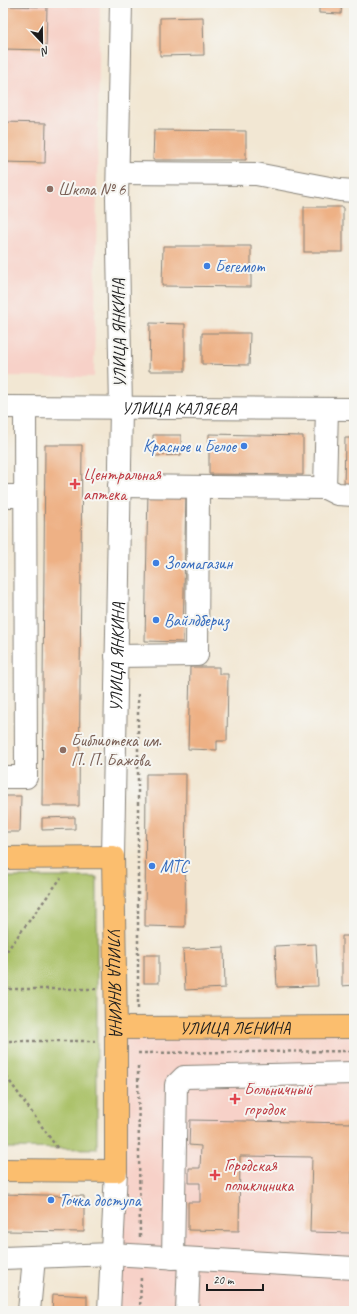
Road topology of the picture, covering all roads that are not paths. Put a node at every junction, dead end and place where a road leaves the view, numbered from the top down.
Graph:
1 (121, 3) edge
2 (118, 172) junction
3 (354, 191) edge
4 (3, 407) edge
5 (25, 408) junction
6 (121, 409) junction
7 (327, 409) junction
8 (354, 409) edge
9 (119, 486) junction
10 (198, 487) junction
11 (325, 488) junction
12 (354, 495) edge
13 (3, 496) edge
14 (25, 496) junction
15 (116, 656) junction
16 (3, 777) edge
17 (113, 857) junction
18 (3, 858) edge
19 (354, 1027) edge
20 (116, 1028) junction
21 (354, 1073) edge
22 (3, 1170) edge
23 (116, 1171) junction
24 (112, 1254) junction
25 (3, 1258) edge
26 (34, 1258) junction
27 (181, 1258) junction
28 (354, 1268) edge
29 (30, 1311) edge
30 (110, 1311) edge
31 (187, 1311) edge

1 - 2 street, УЛИЦА ЯНКИНА
2 - 3 street
2 - 6 street, УЛИЦА ЯНКИНА
4 - 5 street, УЛИЦА КАЛЯЕВА
5 - 6 street, УЛИЦА КАЛЯЕВА
5 - 14 street
6 - 7 street, УЛИЦА КАЛЯЕВА
6 - 9 street, УЛИЦА ЯНКИНА
7 - 8 street, УЛИЦА КАЛЯЕВА
7 - 11 street
9 - 10 street
9 - 15 street, УЛИЦА ЯНКИНА
10 - 11 street
10 - 15 street
11 - 12 street
13 - 14 street
14 - 16 street
15 - 17 street, УЛИЦА ЯНКИНА
17 - 18 main road
17 - 20 main road, УЛИЦА ЯНКИНА
19 - 20 main road, УЛИЦА ЛЕНИНА
20 - 23 main road, УЛИЦА ЯНКИНА
21 - 27 street
22 - 23 main road
23 - 24 street, УЛИЦА ЯНКИНА
24 - 26 street
24 - 27 street
24 - 30 street, УЛИЦА ЯНКИНА
25 - 26 street
26 - 29 street
27 - 28 street
27 - 31 street

